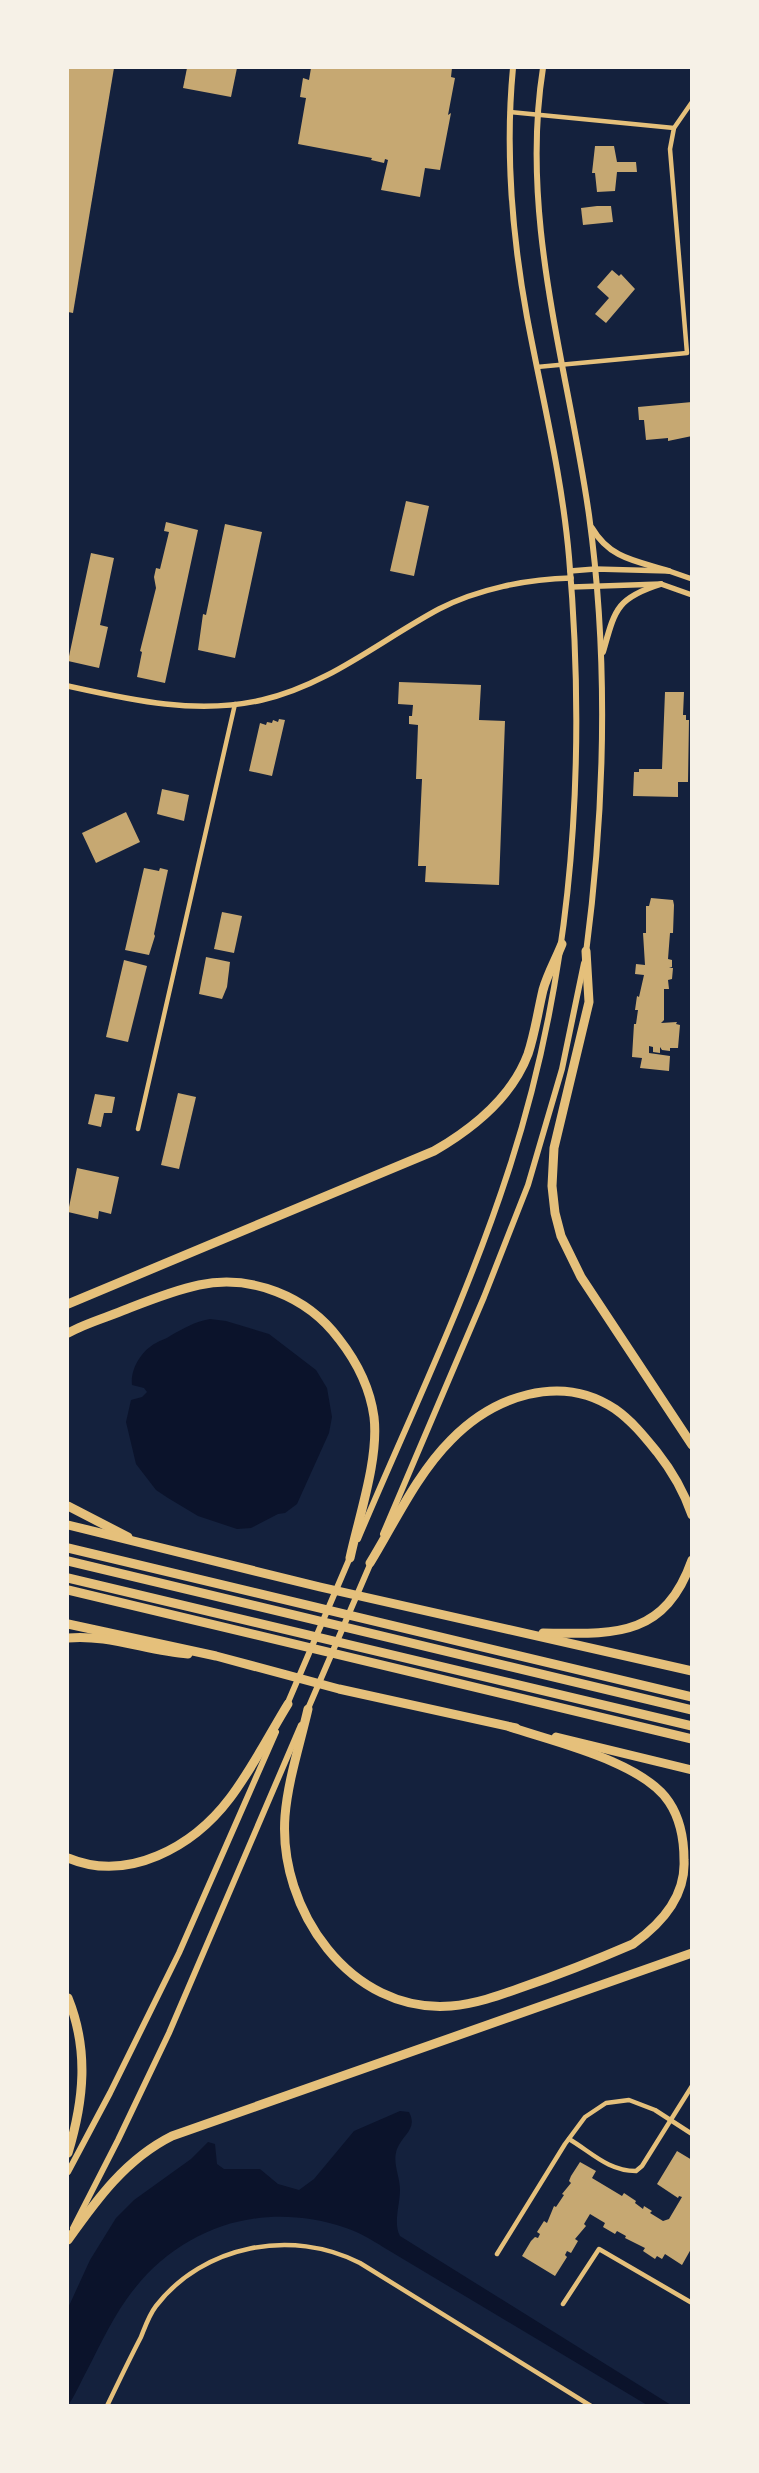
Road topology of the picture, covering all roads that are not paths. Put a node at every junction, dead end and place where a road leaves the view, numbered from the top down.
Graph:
1 (513, 68) edge
2 (543, 68) edge
3 (692, 102) edge
4 (510, 112) junction
5 (537, 114) junction
6 (674, 128) junction
7 (562, 365) junction
8 (537, 367) junction
9 (590, 524) junction
10 (595, 569) junction
11 (669, 571) junction
12 (570, 575) junction
13 (692, 579) edge
14 (660, 584) junction
15 (597, 586) junction
16 (572, 587) junction
17 (692, 595) edge
18 (602, 658) junction
19 (68, 686) edge
20 (235, 704) junction
21 (562, 944) junction
22 (586, 951) junction
23 (138, 1129) dead end
24 (68, 1304) edge
25 (68, 1333) edge
26 (692, 1446) edge
27 (68, 1506) edge
28 (692, 1515) edge
29 (68, 1525) edge
30 (144, 1545) junction
31 (68, 1548) edge
32 (350, 1558) junction
33 (692, 1560) edge
34 (68, 1561) edge
35 (370, 1563) junction
36 (68, 1578) edge
37 (68, 1590) edge
38 (68, 1624) edge
39 (525, 1633) junction
40 (68, 1638) edge
41 (216, 1656) junction
42 (692, 1671) edge
43 (692, 1697) edge
44 (288, 1704) junction
45 (308, 1709) junction
46 (692, 1710) edge
47 (692, 1726) edge
48 (510, 1727) junction
49 (692, 1739) edge
50 (692, 1770) edge
51 (68, 1858) edge
52 (692, 1953) edge
53 (68, 1998) edge
54 (692, 2086) edge
55 (671, 2120) junction
56 (692, 2134) edge
57 (569, 2139) junction
58 (68, 2153) edge
59 (68, 2172) edge
60 (68, 2239) edge
61 (497, 2254) dead end
62 (692, 2303) edge
63 (564, 2304) dead end
64 (107, 2406) edge
65 (591, 2406) edge

1 - 4 main road
2 - 5 main road
3 - 6 street
4 - 5 street
4 - 8 main road
5 - 6 street
5 - 7 main road
6 - 7 street
7 - 8 street
7 - 9 main road
8 - 12 main road
9 - 10 main road
9 - 11 main road
10 - 11 street
10 - 12 street
10 - 15 main road
11 - 13 street
12 - 16 main road
12 - 20 street
14 - 15 street
14 - 17 street
14 - 18 main road
15 - 16 street
15 - 18 main road
16 - 21 main road
18 - 22 main road
19 - 20 street
20 - 23 street
21 - 24 highway
21 - 32 main road
22 - 26 highway
22 - 35 main road
25 - 32 highway
27 - 30 highway
28 - 35 highway
29 - 30 highway
30 - 39 highway
31 - 43 highway
32 - 44 main road
33 - 39 highway
34 - 46 highway
35 - 45 main road
36 - 47 highway
37 - 49 highway
38 - 41 highway
39 - 42 highway
40 - 41 highway
41 - 48 highway
44 - 51 highway
44 - 59 main road
45 - 48 highway
45 - 60 main road
48 - 50 highway
52 - 60 highway
53 - 58 highway
54 - 55 street
55 - 56 street
55 - 57 street
55 - 57 street
57 - 61 street
62 - 63 street
64 - 65 street

